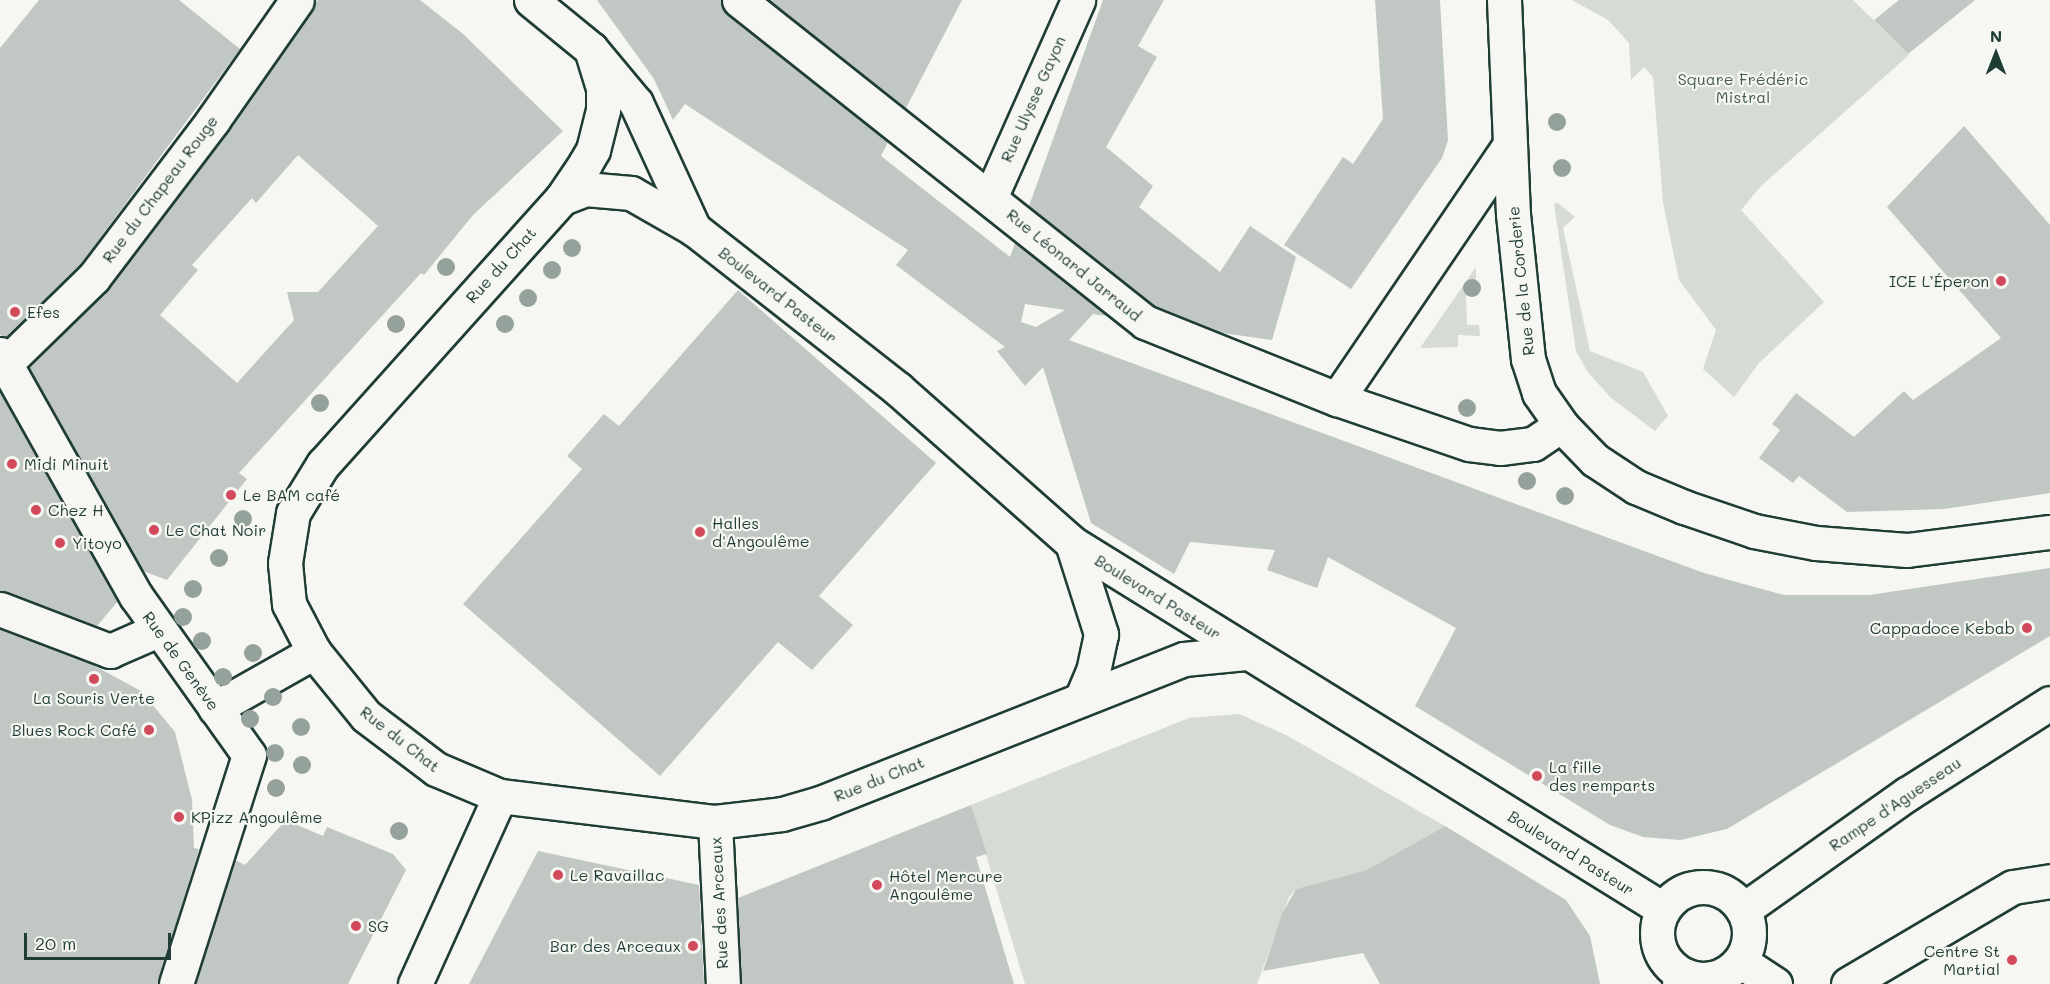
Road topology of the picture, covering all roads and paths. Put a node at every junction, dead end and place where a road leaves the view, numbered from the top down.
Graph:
1 (297, 0) edge
2 (531, 0) edge
3 (739, 0) edge
4 (1078, 0) edge
5 (1504, 0) edge
6 (591, 49) junction
7 (1509, 146) junction
8 (562, 198) junction
9 (990, 198) junction
10 (694, 229) junction
11 (3, 359) edge
12 (1337, 399) junction
13 (1561, 425) junction
14 (2050, 532) edge
15 (1072, 543) junction
16 (0, 609) edge
17 (158, 630) junction
18 (314, 652) junction
19 (1246, 653) junction
20 (1081, 699) junction
21 (2050, 703) edge
22 (215, 708) junction
23 (500, 796) junction
24 (715, 822) junction
25 (2050, 881) edge
26 (1663, 909) junction
27 (1743, 910) junction
28 (1740, 961) junction
29 (1691, 981) edge
30 (176, 984) edge
31 (415, 984) edge
32 (723, 984) edge
33 (1775, 984) edge
34 (1848, 984) edge

1 - 11 street, Rue du Chapeau Rouge
2 - 6 street, Boulevard Pasteur
3 - 9 street, Rue Léonard Jarraud
4 - 9 street, Rue Ulysse Gayon
5 - 7 street, Rue de la Corderie
6 - 8 street
6 - 10 street, Boulevard Pasteur
7 - 12 street
7 - 13 street, Rue de la Corderie
8 - 10 street, Boulevard Pasteur
8 - 18 street, Rue du Chat
9 - 12 street, Rue Léonard Jarraud
10 - 15 street, Boulevard Pasteur
11 - 17 street, Rue de Genève
12 - 13 street, Rue Léonard Jarraud
13 - 14 street, Rue de la Corderie
15 - 19 street, Boulevard Pasteur
15 - 20 street
16 - 17 street
17 - 22 street, Rue de Genève
18 - 22 street
18 - 23 street, Rue du Chat
19 - 20 street, Rue du Chat
19 - 26 street, Boulevard Pasteur
20 - 24 street, Rue du Chat
21 - 27 street, Rampe d'Aguesseau
22 - 30 street, Rue de Genève
23 - 24 street, Rue du Chat
23 - 31 street
24 - 32 street, Rue des Arceaux
25 - 34 street
26 - 27 street
26 - 29 street
27 - 28 street
28 - 29 street
28 - 33 street

